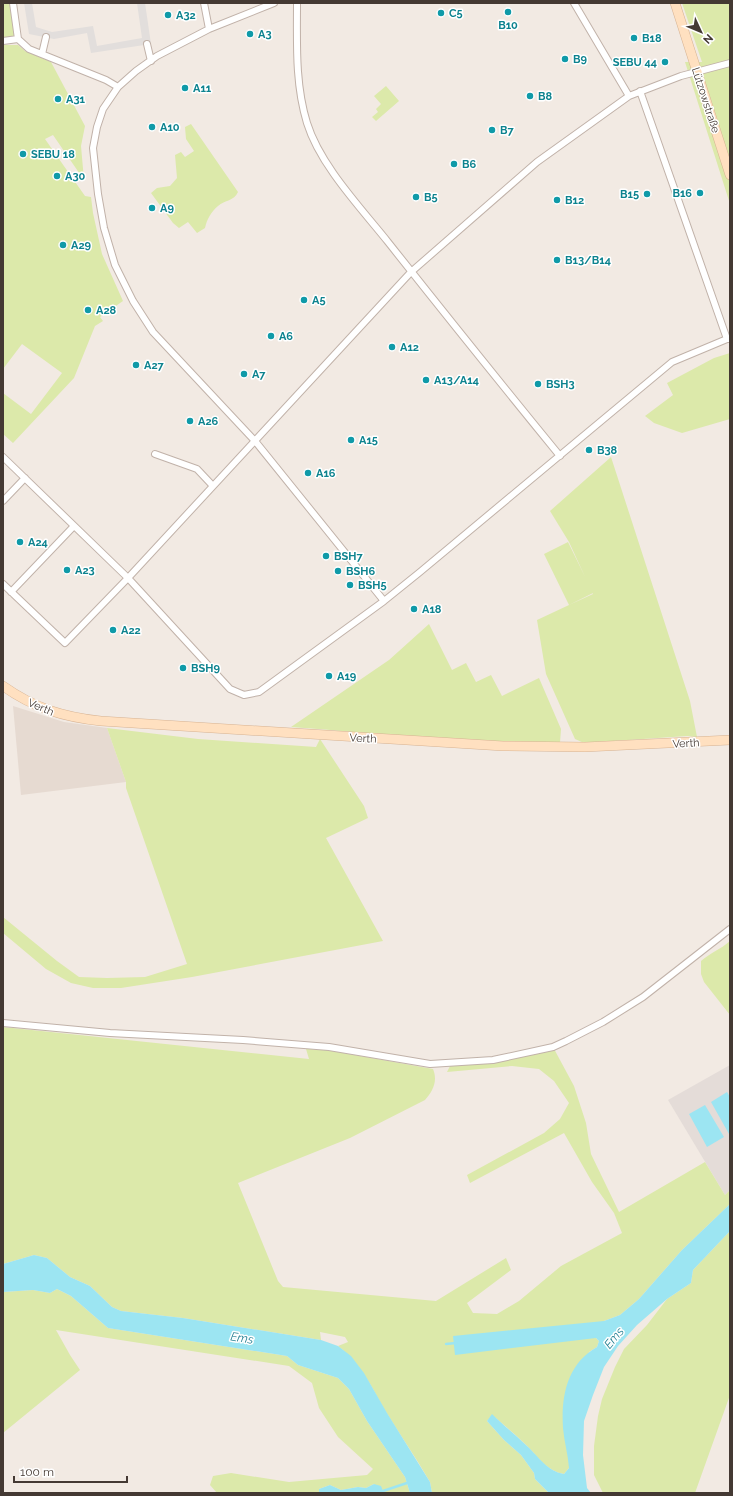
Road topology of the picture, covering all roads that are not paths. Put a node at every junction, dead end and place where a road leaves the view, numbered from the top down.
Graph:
1 (13, 3) edge
2 (204, 3) edge
3 (274, 3) edge
4 (297, 3) edge
5 (574, 3) edge
6 (674, 3) edge
7 (209, 29) junction
8 (46, 37) dead end
9 (18, 39) junction
10 (3, 41) edge
11 (147, 44) dead end
12 (42, 54) junction
13 (151, 61) junction
14 (730, 63) edge
15 (696, 72) junction
16 (118, 87) junction
17 (640, 91) junction
18 (629, 96) junction
19 (730, 175) edge
20 (411, 272) junction
21 (728, 339) edge
22 (255, 441) junction
23 (155, 454) dead end
24 (560, 456) junction
25 (3, 457) edge
26 (25, 478) junction
27 (214, 486) junction
28 (3, 501) edge
29 (74, 526) junction
30 (128, 578) junction
31 (3, 584) edge
32 (11, 592) junction
33 (384, 601) junction
34 (3, 686) edge
35 (730, 740) edge
36 (730, 929) edge
37 (3, 1023) edge

1 - 9 street
2 - 7 street
3 - 7 street
4 - 20 street
5 - 18 street
6 - 15 street, Lützowstraße
7 - 13 street
8 - 12 street
9 - 10 street
9 - 12 street
11 - 13 street
12 - 16 street
13 - 16 street
14 - 15 street
15 - 17 street
15 - 19 street, Lützowstraße
16 - 22 street
17 - 18 street
17 - 21 street
18 - 20 street
20 - 22 street
20 - 24 street
21 - 24 street
22 - 27 street
22 - 33 street
23 - 27 street
24 - 33 street
25 - 26 street
26 - 28 street
26 - 29 street
27 - 30 street
29 - 30 street
29 - 32 street
30 - 32 street
30 - 33 street
31 - 32 street
34 - 35 street, Verth
36 - 37 street

